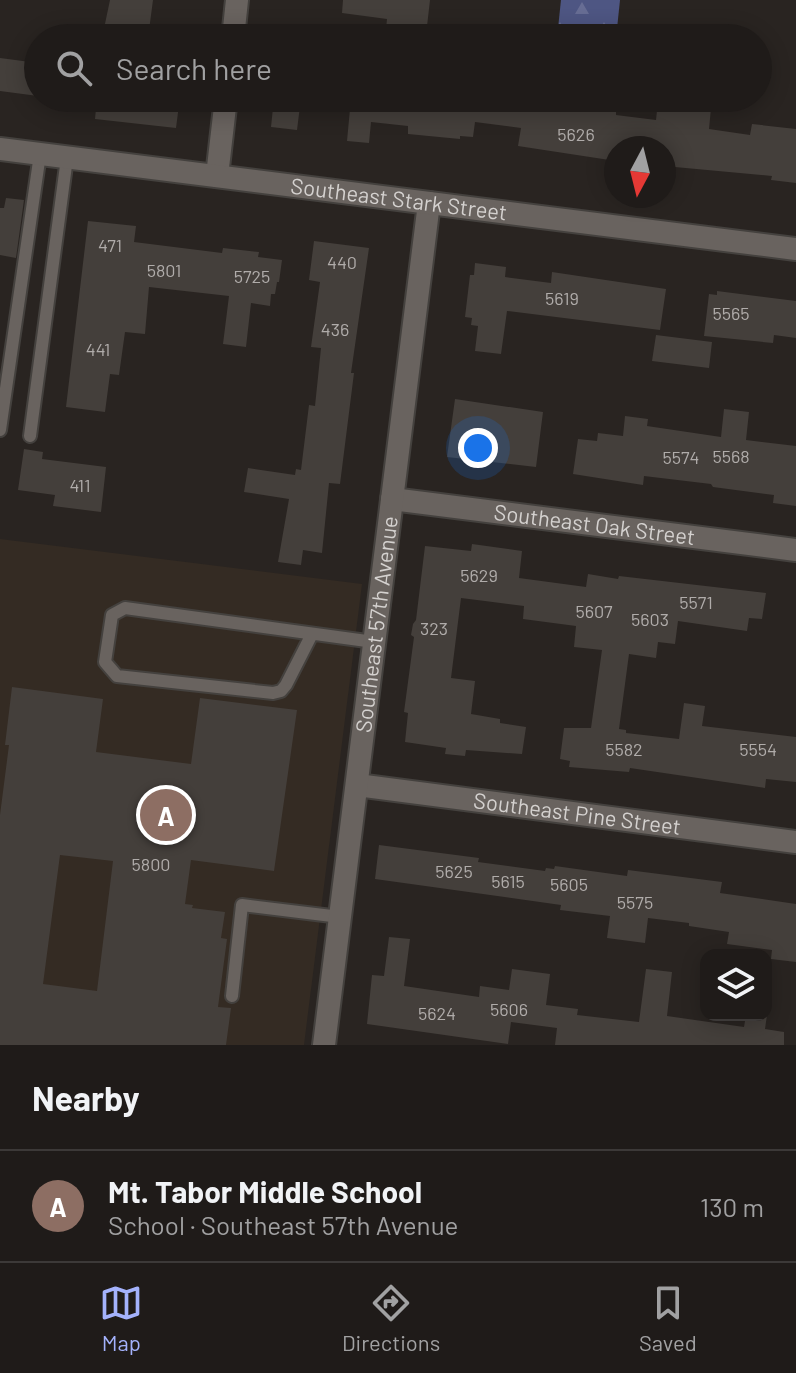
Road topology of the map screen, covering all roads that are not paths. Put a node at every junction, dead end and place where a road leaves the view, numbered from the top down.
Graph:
1 (237, 0) edge
2 (234, 24) edge
3 (224, 112) edge
4 (0, 149) edge
5 (40, 154) junction
6 (67, 158) junction
7 (217, 176) junction
8 (429, 203) junction
9 (796, 249) edge
10 (0, 430) edge
11 (30, 436) dead end
12 (392, 499) junction
13 (796, 550) edge
14 (312, 634) junction
15 (374, 642) junction
16 (357, 785) junction
17 (796, 842) edge
18 (340, 917) junction
19 (232, 996) dead end
20 (324, 1045) edge

1 - 2 street
3 - 7 street
4 - 5 street, Southeast Stark Street
5 - 6 street, Southeast Stark Street
5 - 10 lane
6 - 7 street, Southeast Stark Street
6 - 11 lane
7 - 8 street, Southeast Stark Street
8 - 9 street, Southeast Stark Street
8 - 12 street, Southeast 57th Avenue
12 - 13 street, Southeast Oak Street
12 - 15 street, Southeast 57th Avenue
14 - 14 lane
14 - 15 lane
15 - 16 street, Southeast 57th Avenue
16 - 17 street, Southeast Pine Street
16 - 18 street, Southeast 57th Avenue
18 - 19 lane
18 - 20 street, Southeast 57th Avenue

